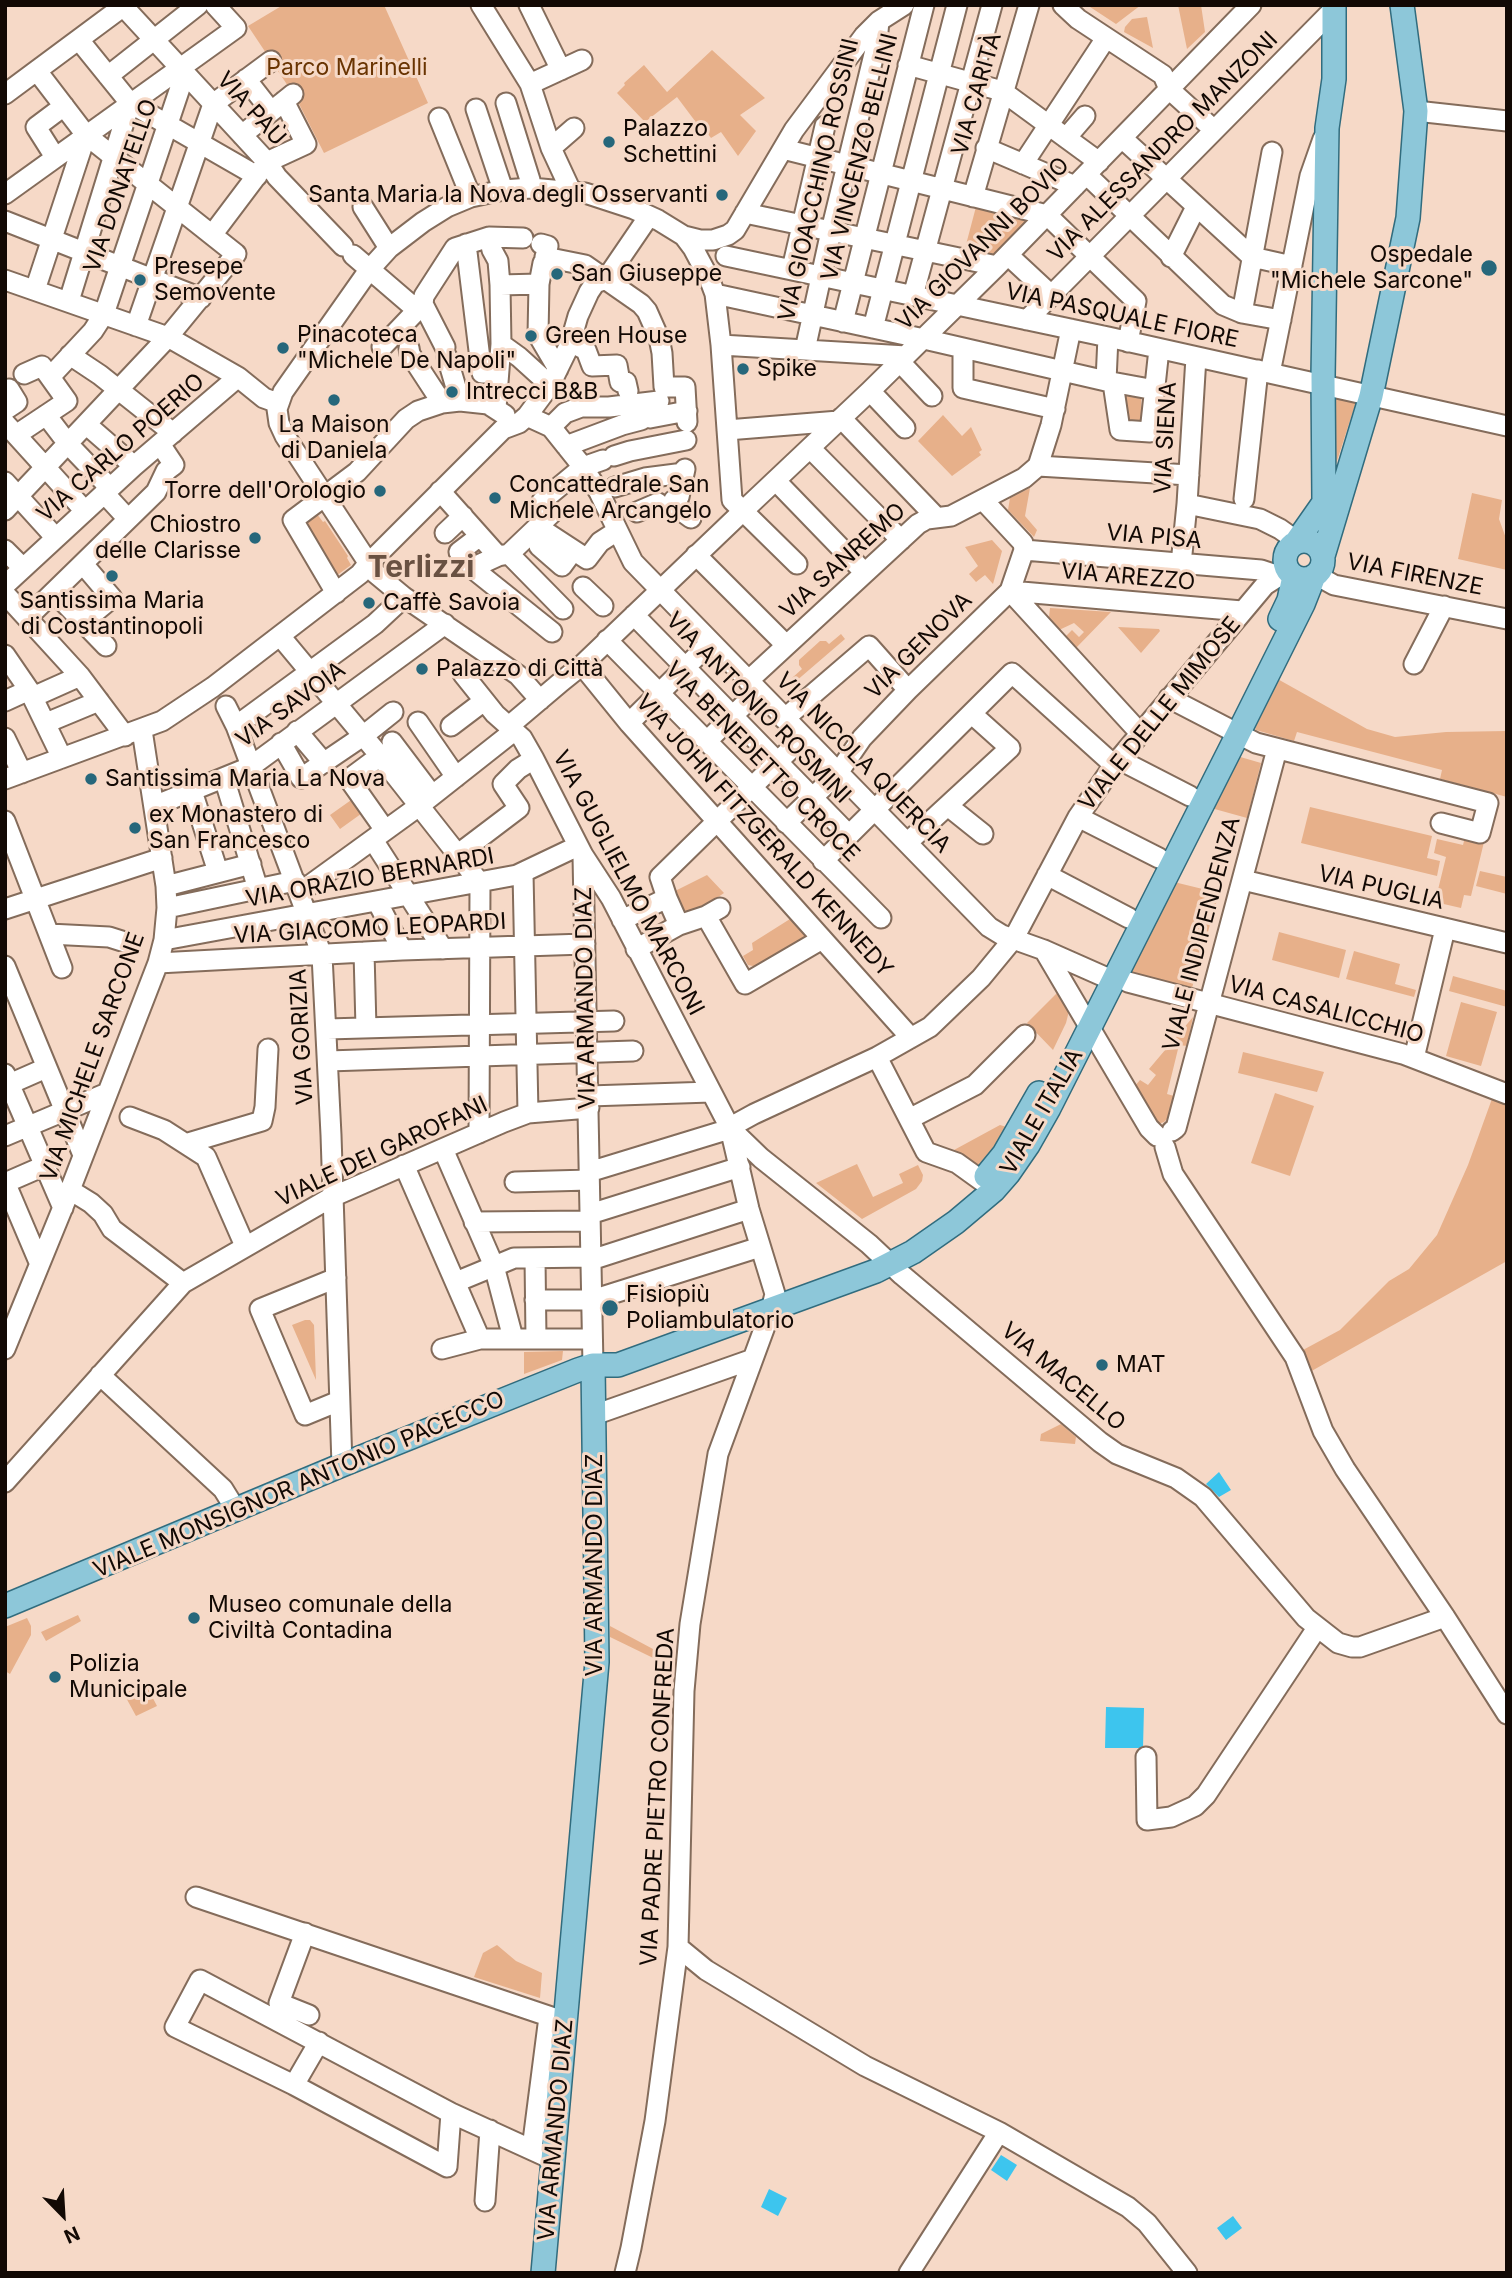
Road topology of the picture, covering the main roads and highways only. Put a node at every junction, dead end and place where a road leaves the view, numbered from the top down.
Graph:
1 (1402, 5) edge
2 (1334, 7) edge
3 (1349, 469) junction
4 (1324, 502) junction
5 (1295, 542) junction
6 (1303, 571) junction
7 (1232, 731) junction
8 (1114, 980) junction
9 (1085, 1021) junction
10 (885, 1259) junction
11 (593, 1365) junction
12 (5, 1606) edge
13 (543, 2273) edge

1 - 3 main road
2 - 4 main road
3 - 4 main road
3 - 6 main road
4 - 5 main road
5 - 6 main road
5 - 6 main road
6 - 7 main road, VIALE ITALIA
7 - 8 main road, VIALE ITALIA
7 - 8 main road, VIALE ITALIA
8 - 9 main road, VIALE ITALIA
9 - 10 main road, VIALE ITALIA
9 - 10 main road, VIALE ITALIA
10 - 11 main road, VIALE ITALIA
11 - 12 main road, VIALE MONSIGNOR ANTONIO PACECCO
11 - 13 main road, VIA ARMANDO DIAZ

